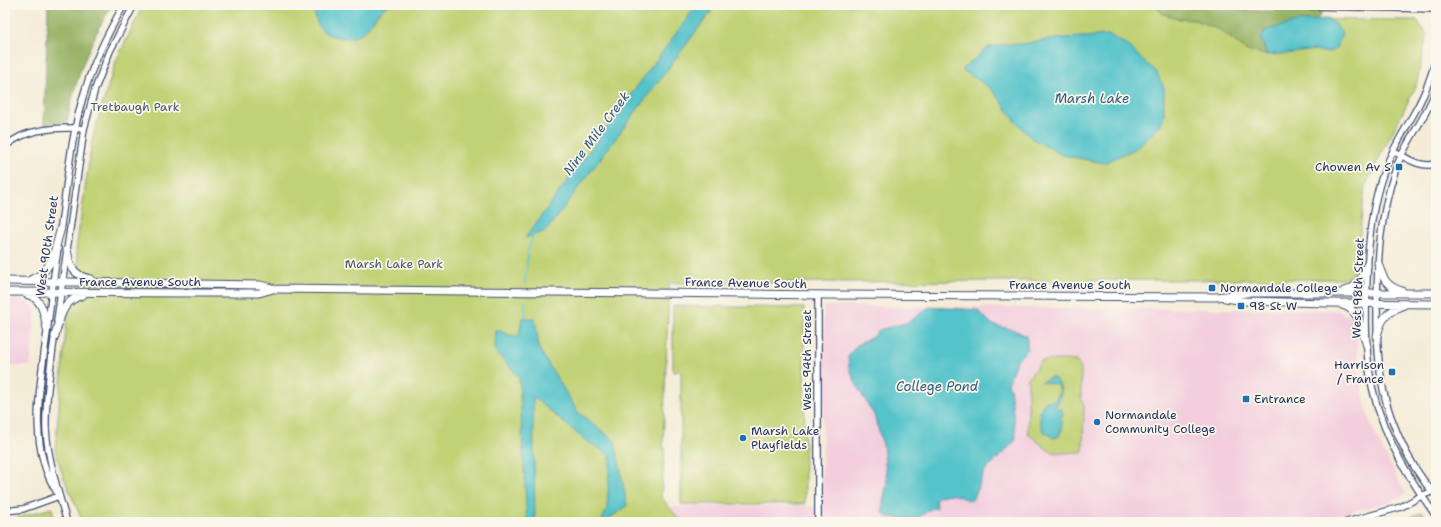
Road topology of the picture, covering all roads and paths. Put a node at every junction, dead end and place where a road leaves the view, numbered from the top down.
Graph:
1 (124, 5) edge
2 (134, 5) edge
3 (1306, 5) edge
4 (1436, 9) edge
5 (1436, 59) edge
6 (1436, 90) edge
7 (75, 128) junction
8 (84, 129) junction
9 (5, 146) edge
10 (1393, 151) junction
11 (1402, 155) junction
12 (1436, 164) edge
13 (61, 228) junction
14 (67, 250) junction
15 (1378, 263) junction
16 (1367, 264) junction
17 (5, 281) edge
18 (27, 281) junction
19 (53, 281) junction
20 (62, 281) junction
21 (105, 282) junction
22 (275, 288) junction
23 (5, 292) edge
24 (14, 292) junction
25 (52, 292) junction
26 (60, 292) junction
27 (92, 293) junction
28 (1335, 293) junction
29 (1366, 293) junction
30 (1377, 293) junction
31 (1408, 293) junction
32 (1436, 293) edge
33 (818, 295) junction
34 (1217, 297) junction
35 (1366, 303) junction
36 (1377, 303) junction
37 (1330, 304) junction
38 (1408, 304) junction
39 (1436, 304) edge
40 (47, 329) junction
41 (55, 336) junction
42 (1377, 336) junction
43 (1367, 346) junction
44 (1435, 492) edge
45 (59, 496) junction
46 (1421, 496) junction
47 (5, 511) edge
48 (1436, 516) edge
49 (67, 522) edge
50 (818, 522) edge
51 (1347, 522) edge

1 - 7 street, West 90th Street
2 - 8 street, West 90th Street
3 - 4 street
5 - 10 street, West 98th Street
6 - 11 street, West 98th Street
7 - 8 street
7 - 9 street
7 - 13 street, West 90th Street
8 - 14 street, West 90th Street
10 - 11 street
10 - 16 street, West 98th Street
11 - 12 street
11 - 15 street, West 98th Street
13 - 18 main road
13 - 19 street, West 90th Street
14 - 20 street, West 90th Street
14 - 21 main road
15 - 30 street, West 98th Street
15 - 31 main road
16 - 28 main road
16 - 29 street, West 98th Street
17 - 18 main road, France Avenue South
18 - 19 main road, France Avenue South
19 - 20 main road, France Avenue South
19 - 25 street, West 90th Street
20 - 21 main road, France Avenue South
20 - 26 street, West 90th Street
21 - 22 main road, France Avenue South
22 - 27 main road, France Avenue South
22 - 33 main road, France Avenue South
23 - 24 main road, France Avenue South
24 - 25 main road, France Avenue South
24 - 40 main road
25 - 26 main road, France Avenue South
25 - 40 street, West 90th Street
26 - 27 main road, France Avenue South
26 - 41 street, West 90th Street
27 - 41 main road
28 - 29 main road, France Avenue South
28 - 34 main road, France Avenue South
29 - 30 main road, France Avenue South
29 - 35 street, West 98th Street
30 - 31 main road, France Avenue South
30 - 36 street, West 98th Street
31 - 32 main road, France Avenue South
33 - 34 main road, France Avenue South
33 - 50 street, West 94th Street
34 - 37 main road, France Avenue South
35 - 36 main road, France Avenue South
35 - 37 main road, France Avenue South
35 - 43 street, West 98th Street
36 - 38 main road, France Avenue South
36 - 42 street, West 98th Street
37 - 43 main road
38 - 39 main road, France Avenue South
38 - 42 main road
40 - 45 street, West 90th Street
41 - 45 street, West 90th Street
42 - 44 street, West 98th Street
43 - 46 street, West 98th Street
44 - 46 street
45 - 47 street
45 - 49 street, West 90th Street
46 - 48 street, West 98th Street
46 - 51 street

